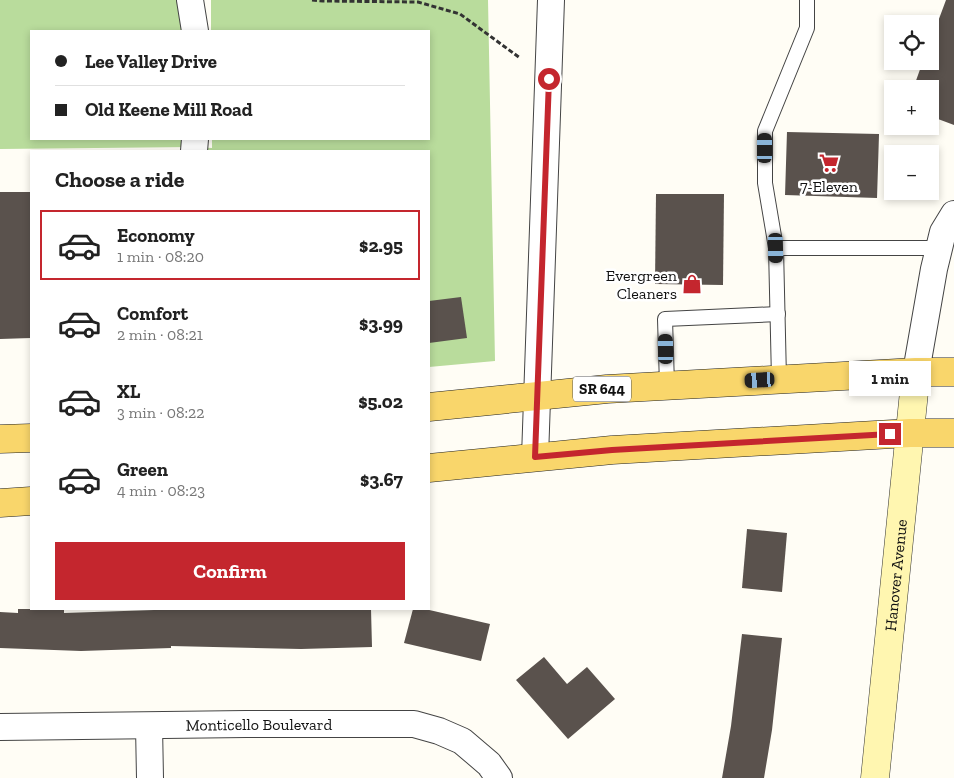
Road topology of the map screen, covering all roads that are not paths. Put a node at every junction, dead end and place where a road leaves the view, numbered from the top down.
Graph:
1 (190, 0) edge
2 (551, 0) edge
3 (807, 0) edge
4 (194, 30) edge
5 (954, 214) edge
6 (776, 248) junction
7 (939, 248) junction
8 (778, 314) junction
9 (916, 372) junction
10 (954, 372) edge
11 (779, 379) junction
12 (667, 385) junction
13 (537, 395) junction
14 (430, 407) edge
15 (910, 433) junction
16 (954, 433) edge
17 (30, 438) edge
18 (0, 439) edge
19 (535, 457) junction
20 (430, 468) edge
21 (30, 501) edge
22 (0, 503) edge
23 (149, 726) junction
24 (0, 727) edge
25 (150, 778) edge
26 (499, 778) edge
27 (875, 778) edge

1 - 4 street
2 - 13 street
3 - 6 lane
5 - 7 street
6 - 7 lane
6 - 8 lane
7 - 9 street
8 - 11 lane
8 - 12 lane
9 - 10 main road, SR 644
9 - 11 main road, SR 644
9 - 15 street, Hanover Avenue
11 - 12 main road, SR 644
12 - 13 main road, SR 644
13 - 14 main road, SR 644
13 - 19 street
15 - 16 main road
15 - 19 main road
15 - 27 street, Hanover Avenue
17 - 18 main road
19 - 20 main road
21 - 22 main road
23 - 24 street, Monticello Boulevard
23 - 25 street
23 - 26 street, Monticello Boulevard

